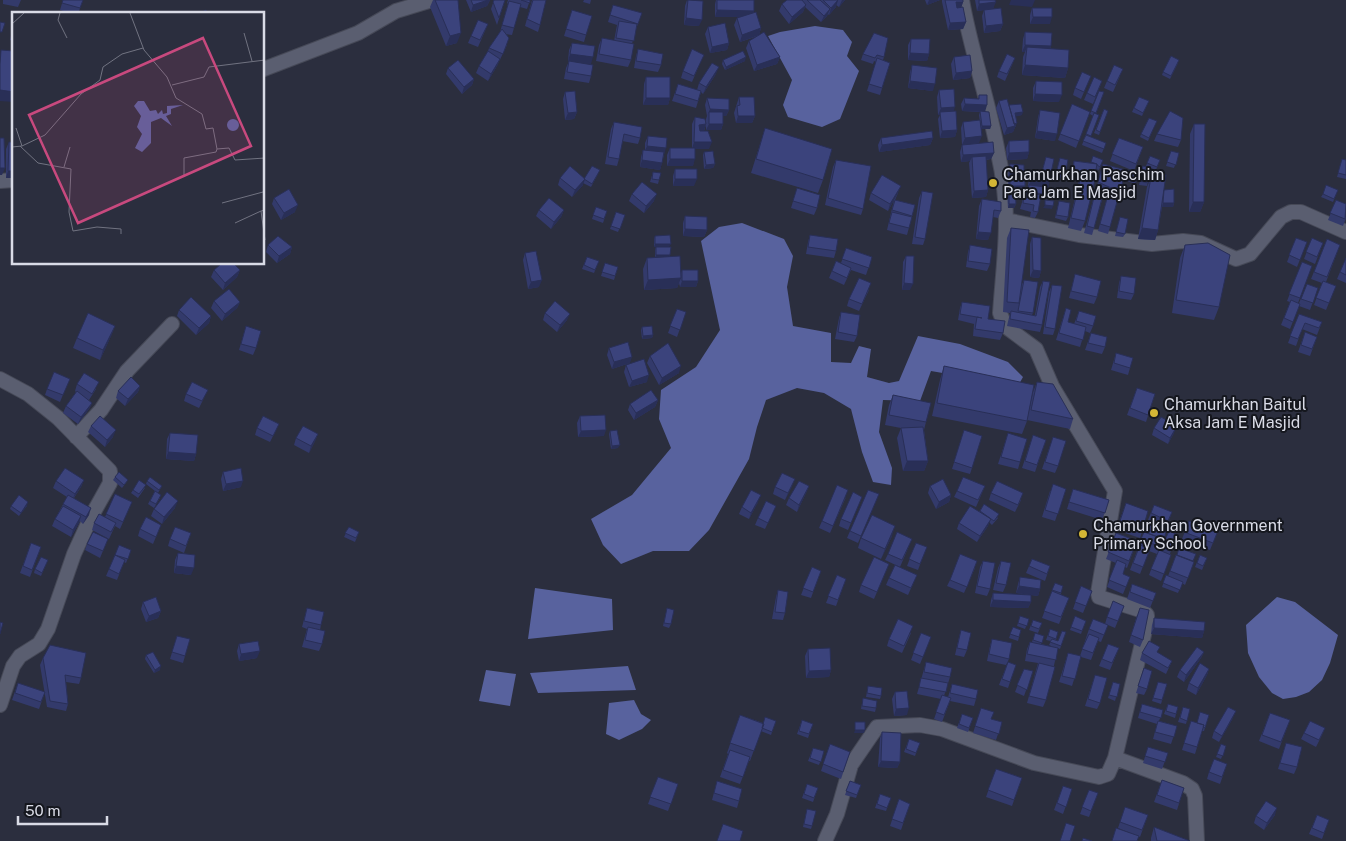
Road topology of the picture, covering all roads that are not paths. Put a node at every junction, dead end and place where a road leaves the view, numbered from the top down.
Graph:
1 (432, 0) edge
2 (962, 0) edge
3 (265, 68) edge
4 (1006, 220) junction
5 (1346, 232) edge
6 (172, 324) dead end
7 (0, 379) edge
8 (76, 437) junction
9 (0, 704) edge
10 (1115, 758) junction
11 (825, 841) edge
12 (1197, 841) edge

1 - 3 street
2 - 4 street
4 - 5 street
4 - 10 street
6 - 8 street
7 - 8 street
8 - 9 street
10 - 11 street
10 - 12 street

